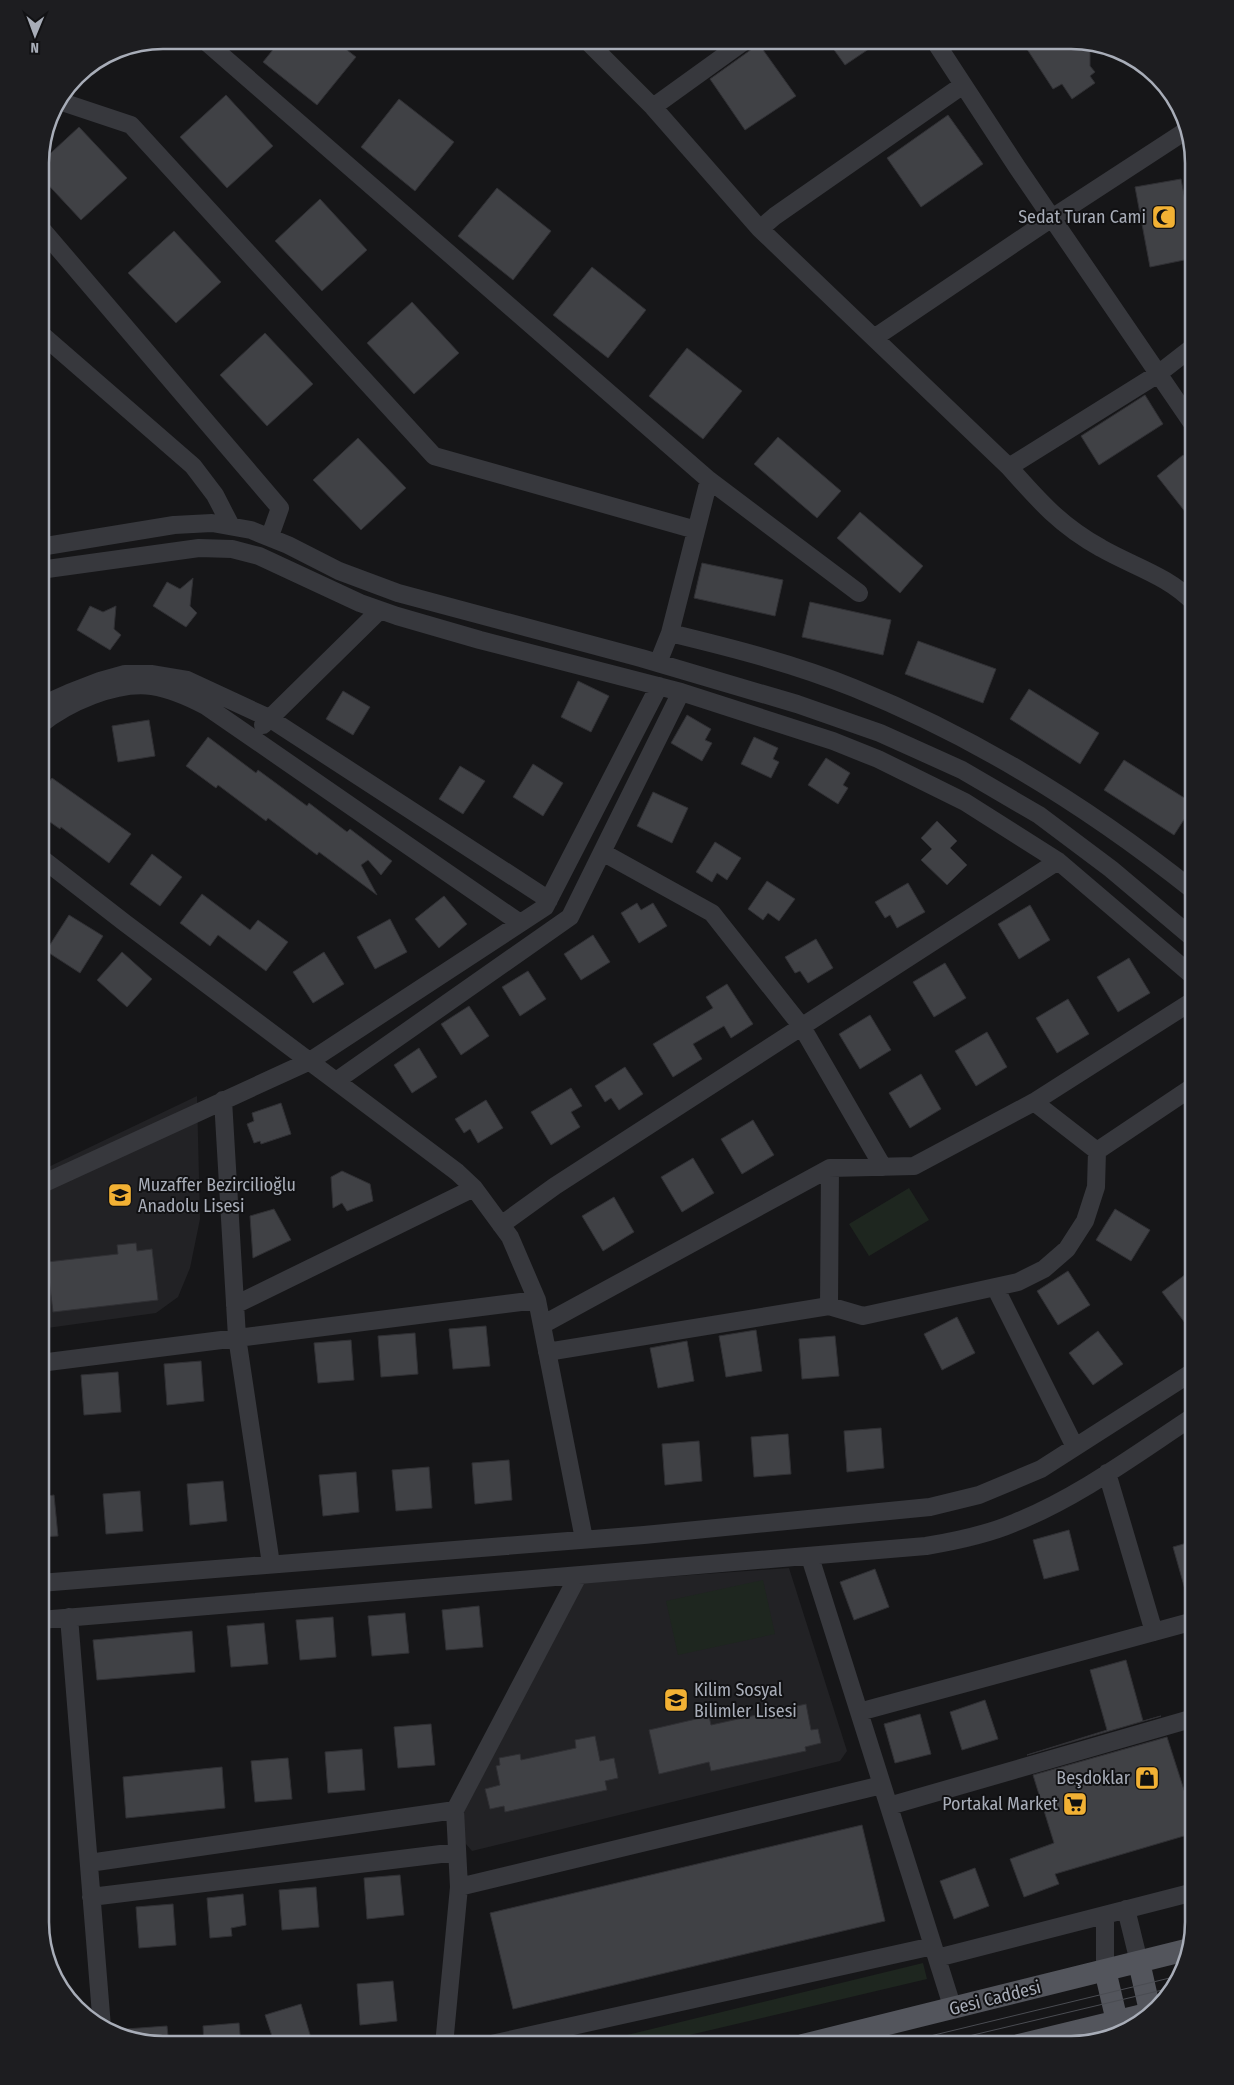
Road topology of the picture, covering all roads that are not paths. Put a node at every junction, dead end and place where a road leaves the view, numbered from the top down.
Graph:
1 (214, 49) edge
2 (595, 49) edge
3 (734, 49) edge
4 (940, 49) edge
5 (963, 85) junction
6 (66, 103) edge
7 (653, 107) junction
8 (1181, 133) edge
9 (1052, 218) junction
10 (760, 229) junction
11 (49, 238) edge
12 (874, 338) junction
13 (49, 341) edge
14 (1185, 353) edge
15 (1158, 374) junction
16 (1185, 413) edge
17 (1009, 467) junction
18 (709, 480) junction
19 (231, 526) junction
20 (696, 530) junction
21 (270, 536) junction
22 (49, 545) edge
23 (49, 569) edge
24 (859, 593) dead end
25 (1185, 596) edge
26 (380, 610) junction
27 (670, 633) junction
28 (658, 663) junction
29 (659, 686) junction
30 (681, 692) junction
31 (49, 703) edge
32 (49, 718) edge
33 (270, 718) junction
34 (251, 736) junction
35 (602, 852) junction
36 (1058, 861) junction
37 (49, 864) edge
38 (1185, 884) edge
39 (549, 900) junction
40 (520, 923) junction
41 (1185, 932) edge
42 (1185, 969) edge
43 (1185, 1006) edge
44 (802, 1028) junction
45 (310, 1061) junction
46 (336, 1081) junction
47 (1185, 1092) edge
48 (223, 1100) junction
49 (1034, 1102) junction
50 (1097, 1151) junction
51 (882, 1167) junction
52 (830, 1168) junction
53 (49, 1181) edge
54 (474, 1188) junction
55 (501, 1225) junction
56 (996, 1287) junction
57 (537, 1300) junction
58 (235, 1305) junction
59 (829, 1306) junction
60 (542, 1325) junction
61 (237, 1337) junction
62 (547, 1352) junction
63 (49, 1362) edge
64 (1185, 1377) edge
65 (1185, 1422) edge
66 (1075, 1447) junction
67 (1107, 1473) junction
68 (584, 1540) junction
69 (810, 1556) junction
70 (270, 1564) junction
71 (578, 1576) junction
72 (49, 1582) edge
73 (69, 1618) junction
74 (49, 1619) edge
75 (1185, 1623) edge
76 (1154, 1632) junction
77 (859, 1712) junction
78 (1185, 1721) edge
79 (882, 1786) junction
80 (889, 1806) junction
81 (455, 1810) junction
82 (457, 1852) junction
83 (88, 1863) junction
84 (458, 1887) junction
85 (1185, 1894) edge
86 (91, 1897) junction
87 (1126, 1910) junction
88 (1105, 1915) junction
89 (1181, 1951) edge
90 (935, 1952) junction
91 (1139, 1962) junction
92 (1105, 1970) junction
93 (1149, 2006) edge
94 (953, 2009) junction
95 (101, 2018) edge
96 (1119, 2027) edge
97 (1114, 2028) edge
98 (445, 2036) edge
99 (530, 2036) edge
100 (840, 2036) edge
101 (1069, 2036) edge

1 - 18 street
2 - 7 street
3 - 7 street
4 - 5 street
5 - 9 street
5 - 10 street
6 - 20 street
7 - 10 street
8 - 9 street
9 - 12 street
9 - 15 street
10 - 12 street
11 - 21 street
12 - 17 street
13 - 19 street
14 - 15 street
15 - 16 street
15 - 17 street
17 - 25 street
18 - 20 street
18 - 24 street
19 - 21 street
19 - 22 street
20 - 27 street
21 - 28 street
23 - 26 street
26 - 29 street
26 - 33 street
27 - 28 street
27 - 38 street
28 - 41 street
29 - 30 street
29 - 39 street
30 - 35 street
30 - 36 street
31 - 33 street
32 - 34 street
33 - 34 street
33 - 39 street
34 - 40 street
35 - 44 street
35 - 46 street
36 - 42 street
36 - 44 street
37 - 45 street
39 - 40 street
40 - 45 street
43 - 49 street
44 - 51 street
44 - 55 street
45 - 46 street
45 - 48 street
46 - 54 street
47 - 50 street
48 - 53 street
48 - 58 street
49 - 50 street
49 - 51 street
50 - 56 street
51 - 52 street
52 - 59 street
52 - 60 street
54 - 55 street
54 - 58 street
55 - 57 street
56 - 59 street
56 - 66 street
57 - 60 street
57 - 61 street
58 - 61 street
59 - 62 street
60 - 62 street
61 - 63 street
61 - 70 street
62 - 68 street
64 - 66 street
65 - 67 street
66 - 68 street
67 - 69 street
67 - 76 street
68 - 70 street
69 - 71 street
69 - 77 street
70 - 72 street
71 - 73 street
71 - 81 street
73 - 74 street
73 - 83 street
75 - 76 street
76 - 77 street
77 - 79 street
78 - 80 street
79 - 80 street
79 - 84 street
80 - 90 street
81 - 82 street
81 - 83 street
82 - 84 street
82 - 86 street
83 - 86 street
84 - 98 street
85 - 87 street
86 - 95 street
87 - 88 street
87 - 91 street
88 - 90 street
88 - 92 street
89 - 91 main road, Gesi Caddesi
90 - 94 street
90 - 99 street
91 - 92 main road, Gesi Caddesi
91 - 93 main road
92 - 94 main road, Gesi Caddesi
92 - 96 main road
94 - 100 main road, Gesi Caddesi
97 - 101 main road

